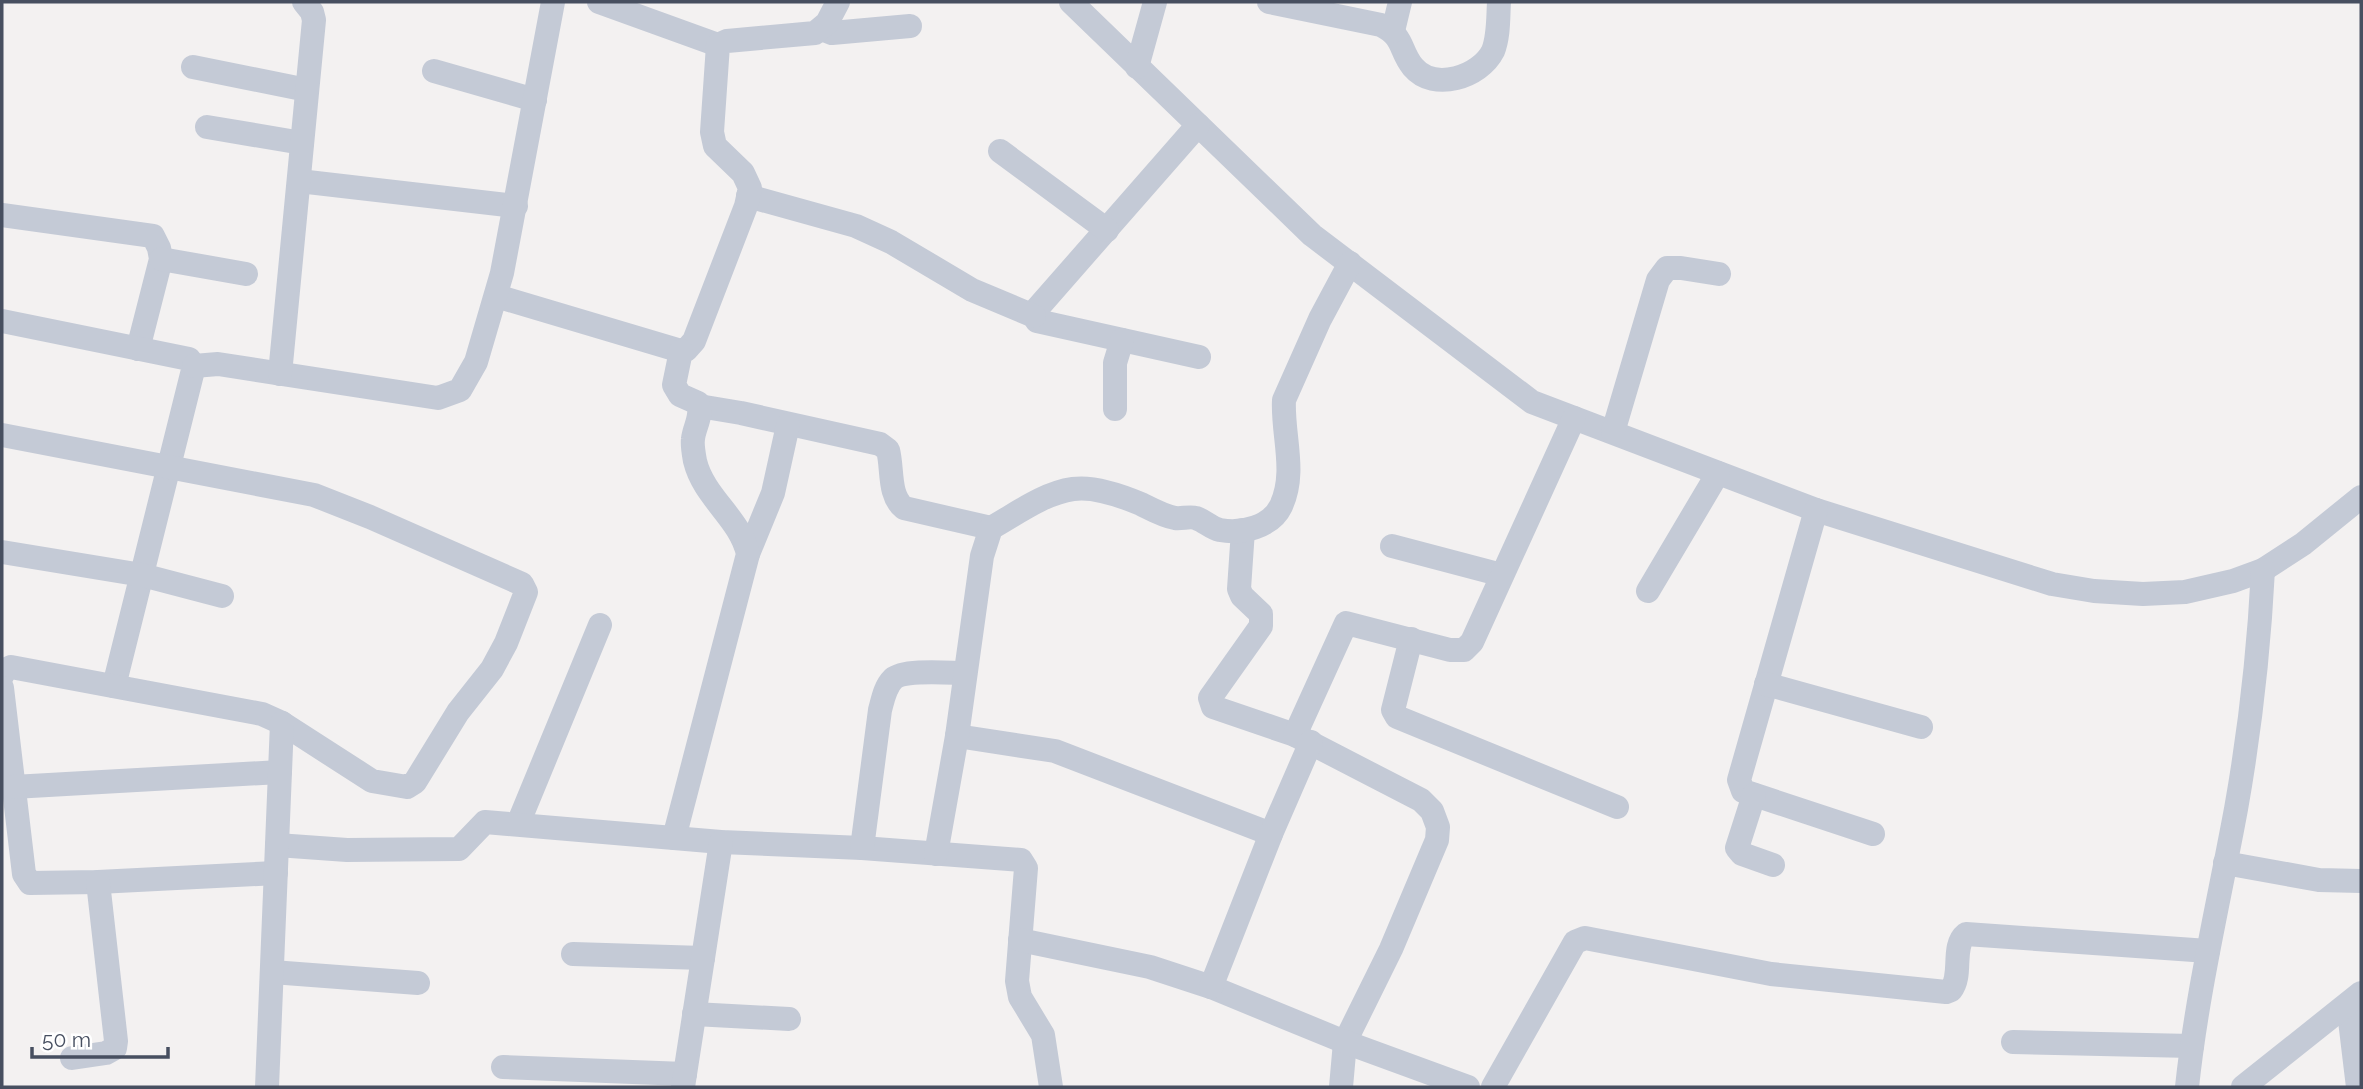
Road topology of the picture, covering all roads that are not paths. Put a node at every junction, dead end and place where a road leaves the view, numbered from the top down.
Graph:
1 (304, 2) edge
2 (553, 2) edge
3 (599, 2) edge
4 (838, 2) edge
5 (1071, 2) edge
6 (1155, 2) edge
7 (1269, 2) edge
8 (1400, 2) edge
9 (1499, 2) edge
10 (1298, 5) edge
11 (910, 26) dead end
12 (822, 29) junction
13 (1393, 31) junction
14 (718, 45) junction
15 (1137, 66) junction
16 (193, 67) dead end
17 (434, 71) dead end
18 (307, 90) junction
19 (535, 100) junction
20 (1198, 125) junction
21 (207, 127) dead end
22 (302, 143) junction
23 (1000, 151) dead end
24 (299, 181) junction
25 (748, 196) junction
26 (516, 206) junction
27 (2, 215) edge
28 (1107, 230) junction
29 (161, 259) junction
30 (1350, 263) junction
31 (246, 274) dead end
32 (1719, 274) dead end
33 (496, 296) junction
34 (1034, 316) junction
35 (2, 321) edge
36 (1122, 340) junction
37 (138, 349) junction
38 (681, 351) junction
39 (1199, 357) dead end
40 (194, 366) junction
41 (280, 374) junction
42 (699, 406) junction
43 (1115, 409) dead end
44 (1574, 418) junction
45 (788, 425) junction
46 (1613, 432) junction
47 (2, 435) edge
48 (169, 467) junction
49 (1718, 472) junction
50 (2361, 497) edge
51 (1816, 510) junction
52 (991, 528) junction
53 (1243, 530) junction
54 (1392, 546) dead end
55 (2, 552) edge
56 (748, 554) junction
57 (2263, 570) junction
58 (142, 575) junction
59 (1502, 575) junction
60 (1648, 591) dead end
61 (222, 596) dead end
62 (600, 625) dead end
63 (1410, 639) junction
64 (965, 673) junction
65 (3, 675) edge
66 (1766, 684) junction
67 (114, 686) junction
68 (282, 723) junction
69 (1920, 727) dead end
70 (4, 728) edge
71 (957, 736) junction
72 (1303, 738) junction
73 (280, 772) junction
74 (13, 787) junction
75 (1754, 795) junction
76 (1617, 807) dead end
77 (519, 824) junction
78 (1271, 834) junction
79 (1873, 834) dead end
80 (674, 838) junction
81 (722, 842) junction
82 (277, 845) junction
83 (862, 848) junction
84 (936, 854) junction
85 (12, 855) edge
86 (2225, 863) junction
87 (1773, 865) dead end
88 (276, 873) junction
89 (2361, 881) edge
90 (97, 882) junction
91 (1020, 940) junction
92 (2208, 951) junction
93 (573, 954) dead end
94 (703, 958) junction
95 (272, 972) junction
96 (418, 983) dead end
97 (1212, 987) junction
98 (2354, 999) edge
99 (694, 1014) junction
100 (789, 1018) dead end
101 (1345, 1042) junction
102 (2013, 1042) dead end
103 (2192, 1046) junction
104 (72, 1058) dead end
105 (503, 1067) dead end
106 (684, 1080) edge
107 (267, 1087) edge
108 (1051, 1087) edge
109 (1341, 1087) edge
110 (1468, 1087) edge
111 (1493, 1087) edge
112 (2187, 1087) edge
113 (2243, 1087) edge
114 (2358, 1087) edge

1 - 18 street
2 - 19 street
3 - 14 street
4 - 12 street
5 - 15 street
6 - 15 street
7 - 10 street
8 - 13 street
9 - 13 street
10 - 13 street
11 - 12 street
12 - 14 street
14 - 25 street
15 - 20 street
16 - 18 street
17 - 19 street
18 - 22 street
19 - 26 street
20 - 28 street
20 - 30 street
21 - 22 street
22 - 24 street
23 - 28 street
24 - 26 street
24 - 41 street
25 - 34 street
25 - 38 street
26 - 33 street
27 - 29 street
28 - 34 street
29 - 31 street
29 - 37 street
30 - 44 street
30 - 53 street
32 - 46 street
33 - 38 street
33 - 41 street
34 - 36 street
35 - 37 street
36 - 39 street
36 - 43 street
37 - 40 street
38 - 42 street
40 - 41 street
40 - 48 street
42 - 45 street
42 - 56 street
44 - 46 street
44 - 59 street
45 - 52 street
45 - 56 street
46 - 49 street
47 - 48 street
48 - 58 street
48 - 68 street
49 - 51 street
49 - 60 street
50 - 57 street
51 - 57 street
51 - 66 street
52 - 53 street
52 - 64 street
53 - 72 street
54 - 59 street
55 - 58 street
56 - 80 street
57 - 86 street
58 - 61 street
58 - 67 street
59 - 63 street
62 - 77 street
63 - 72 street
63 - 76 street
64 - 71 street
64 - 83 street
65 - 67 street
65 - 70 street
66 - 69 street
66 - 75 street
67 - 68 street
68 - 73 street
70 - 74 street
71 - 78 street
71 - 84 street
72 - 78 street
72 - 101 street
73 - 74 street
73 - 82 street
74 - 85 street
75 - 79 street
75 - 87 street
77 - 80 street
77 - 82 street
78 - 97 street
80 - 81 street
81 - 83 street
81 - 94 street
82 - 88 street
83 - 84 street
84 - 91 street
85 - 90 street
86 - 89 street
86 - 92 street
88 - 90 street
88 - 95 street
90 - 104 street
91 - 97 street
91 - 108 street
92 - 103 street
92 - 111 street
93 - 94 street
94 - 99 street
95 - 96 street
95 - 107 street
97 - 101 street
98 - 113 street
98 - 114 street
99 - 100 street
99 - 106 street
101 - 109 street
101 - 110 street
102 - 103 street
103 - 112 street
105 - 106 street

